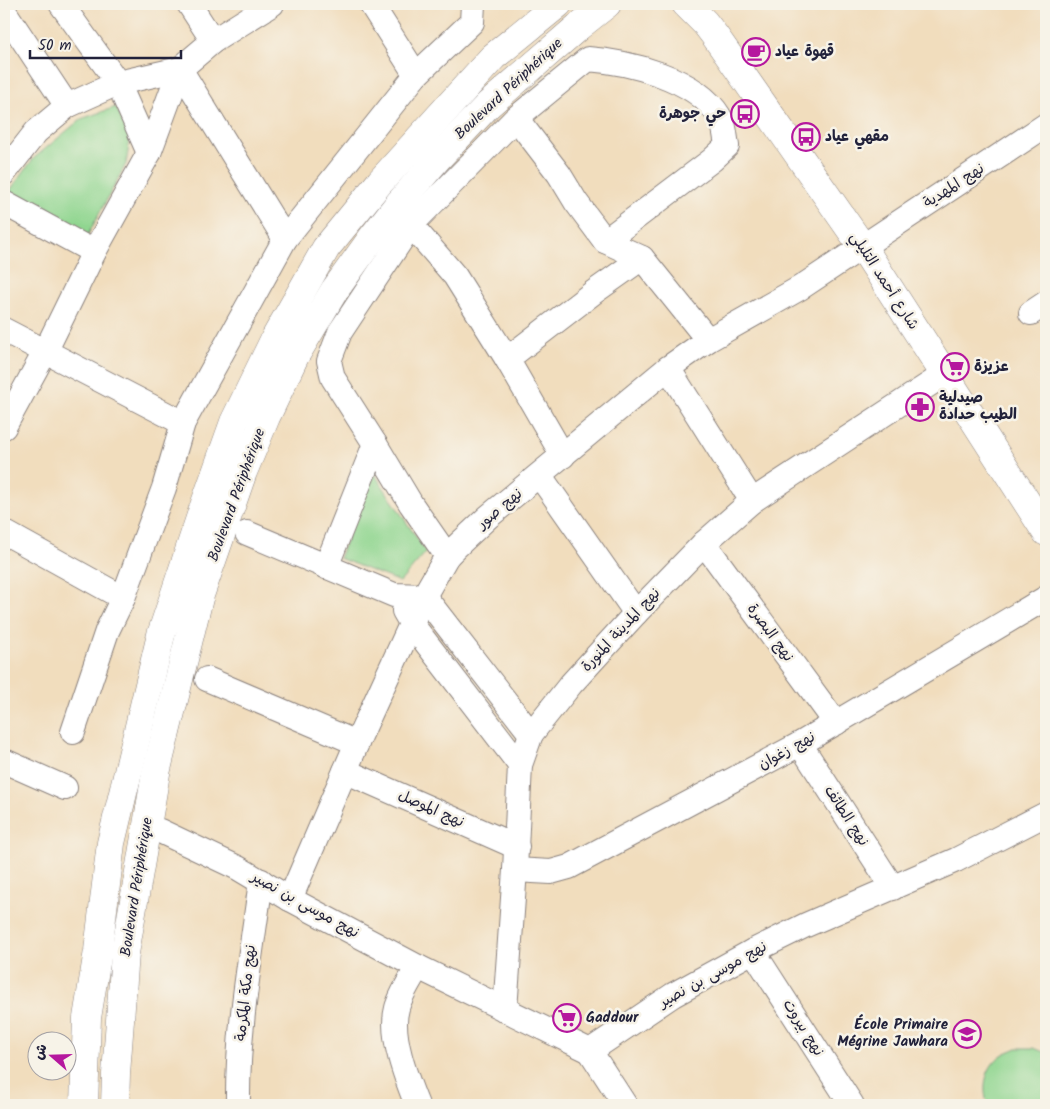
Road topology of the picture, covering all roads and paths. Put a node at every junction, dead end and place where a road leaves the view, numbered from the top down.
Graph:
1 (61, 4) edge
2 (188, 4) edge
3 (272, 4) edge
4 (371, 4) edge
5 (473, 4) edge
6 (558, 4) edge
7 (607, 4) edge
8 (686, 4) edge
9 (716, 4) edge
10 (4, 11) edge
11 (715, 36) junction
12 (213, 41) junction
13 (180, 69) junction
14 (416, 76) junction
15 (118, 83) junction
16 (67, 106) junction
17 (516, 118) junction
18 (1046, 125) edge
19 (149, 153) junction
20 (4, 172) edge
21 (4, 203) edge
22 (411, 225) junction
23 (285, 239) junction
24 (605, 240) junction
25 (862, 246) junction
26 (94, 252) junction
27 (642, 258) junction
28 (4, 330) edge
29 (708, 340) junction
30 (45, 352) junction
31 (507, 359) junction
32 (668, 368) junction
33 (945, 374) junction
34 (183, 423) junction
35 (4, 427) edge
36 (376, 444) junction
37 (562, 456) junction
38 (540, 476) junction
39 (752, 501) junction
40 (4, 532) edge
41 (1046, 532) edge
42 (246, 534) dead end
43 (704, 543) junction
44 (447, 556) junction
45 (326, 568) junction
46 (394, 594) junction
47 (424, 596) junction
48 (123, 598) junction
49 (1046, 598) edge
50 (636, 613) junction
51 (412, 623) junction
52 (207, 679) dead end
53 (836, 724) junction
54 (73, 732) dead end
55 (532, 734) junction
56 (357, 742) junction
57 (800, 744) junction
58 (4, 761) edge
59 (520, 765) junction
60 (345, 771) junction
61 (65, 788) dead end
62 (1046, 814) edge
63 (160, 831) dead end
64 (516, 859) junction
65 (261, 881) junction
66 (892, 888) junction
67 (290, 899) junction
68 (753, 951) junction
69 (418, 967) junction
70 (505, 1010) junction
71 (590, 1051) junction
72 (84, 1105) edge
73 (115, 1105) edge
74 (238, 1105) edge
75 (417, 1105) edge
76 (625, 1105) edge
77 (852, 1105) edge

1 - 15 street
2 - 12 street
3 - 12 street
4 - 14 street
5 - 14 street
6 - 72 main road, Boulevard Périphérique
7 - 73 main road, Boulevard Périphérique
8 - 11 main road, شارع أحمد التليلي
9 - 11 main road
10 - 16 street
11 - 25 main road, شارع أحمد التليلي
12 - 13 street
13 - 15 street
13 - 19 street
13 - 23 street
14 - 23 street
15 - 16 street
15 - 19 street
16 - 20 street
17 - 22 street
17 - 24 street
17 - 24 street
18 - 25 street, نهج المهدية
19 - 26 street
21 - 26 street
22 - 31 street
22 - 36 street
23 - 34 street
24 - 27 street
25 - 29 street, نهج صور
25 - 33 main road, شارع أحمد التليلي
26 - 30 street
27 - 29 street
27 - 31 street
28 - 30 street
29 - 32 street, نهج صور
30 - 34 street
30 - 35 street
31 - 37 street
32 - 37 street, نهج صور
32 - 39 street
33 - 39 street, نهج المدينة المنورة
33 - 41 main road, شارع أحمد التليلي
34 - 48 street
36 - 44 street
36 - 45 street
37 - 38 street, نهج صور
38 - 44 street, نهج صور
38 - 50 street
39 - 43 street, نهج المدينة المنورة
40 - 48 street
42 - 45 street
43 - 50 street, نهج المدينة المنورة
43 - 53 street, نهج البصرة
44 - 47 street, نهج صور
45 - 46 street
46 - 47 street
46 - 51 street
47 - 51 street, نهج صور
47 - 55 street
48 - 54 street
49 - 53 street, نهج زغوان
50 - 55 street, نهج المدينة المنورة
51 - 56 street, نهج صور
51 - 59 street
52 - 56 street
53 - 57 street, نهج زغوان
55 - 59 street, نهج المدينة المنورة
56 - 60 street, نهج صور
57 - 64 street, نهج زغوان
57 - 66 street, نهج الطائف
58 - 61 street
59 - 64 street, نهج المدينة المنورة
60 - 64 street, نهج الموصل
60 - 67 street, نهج صور
62 - 66 street, نهج موسى بن نصير
63 - 65 street, نهج موسى بن نصير
64 - 70 street, نهج المدينة المنورة
65 - 67 street, نهج موسى بن نصير
65 - 74 street, نهج مكة المكرمة
66 - 68 street, نهج موسى بن نصير
67 - 69 street, نهج موسى بن نصير
68 - 71 street, نهج موسى بن نصير
68 - 77 street, نهج بيروت
69 - 70 street, نهج موسى بن نصير
69 - 75 street
70 - 71 street, نهج موسى بن نصير
71 - 76 street

